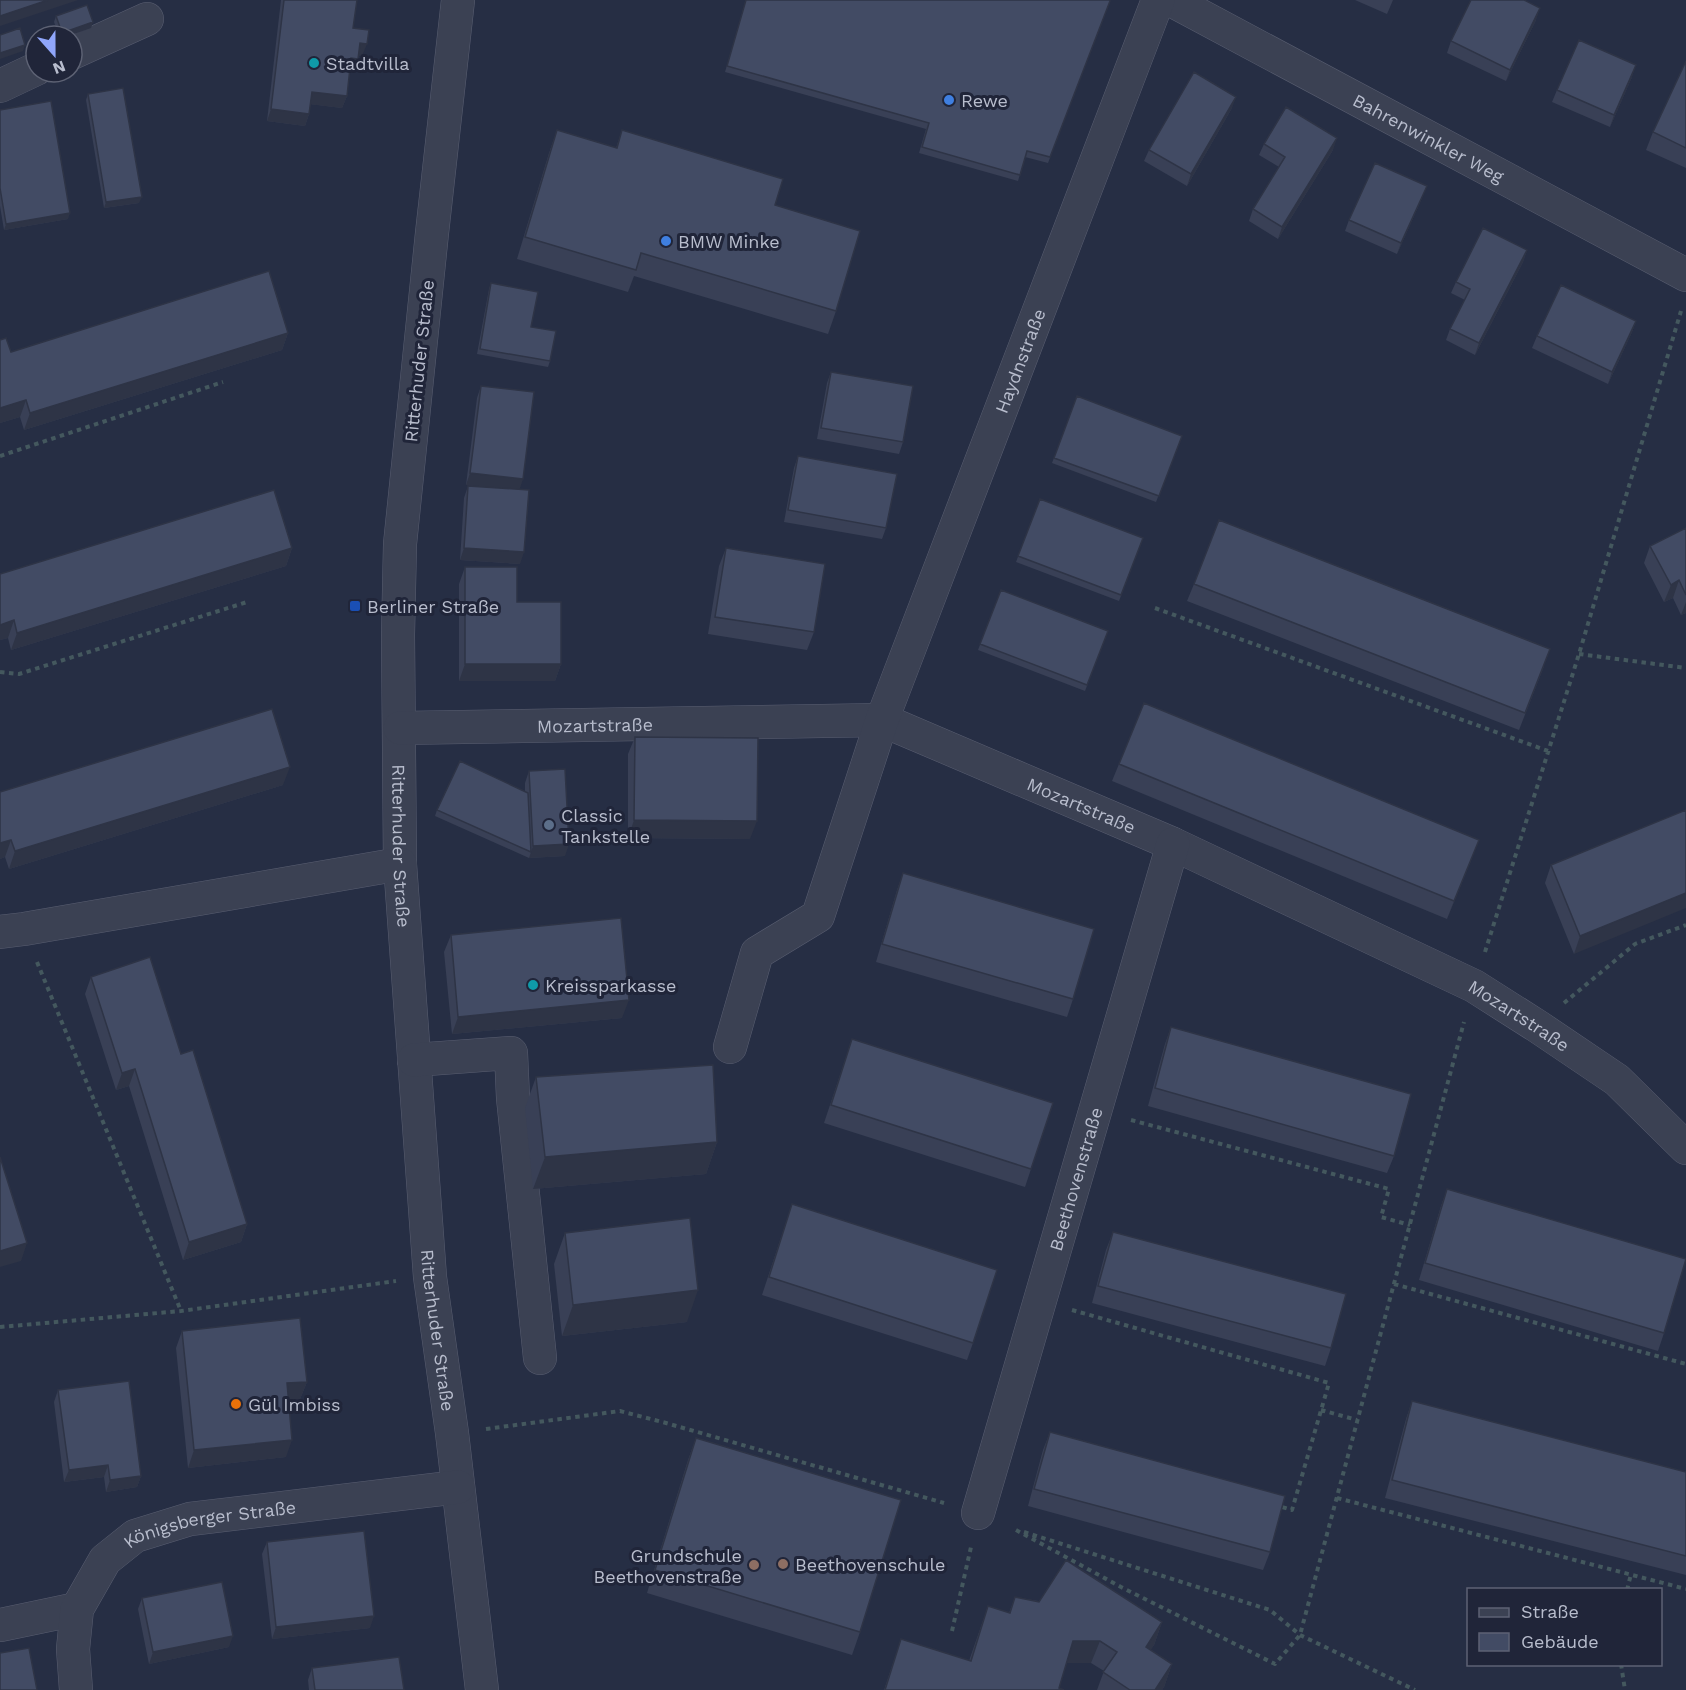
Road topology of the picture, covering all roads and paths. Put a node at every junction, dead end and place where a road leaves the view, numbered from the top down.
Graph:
1 (458, 0) edge
2 (1158, 0) edge
3 (1171, 0) edge
4 (147, 19) dead end
5 (84, 48) edge
6 (24, 75) edge
7 (0, 86) edge
8 (1686, 275) edge
9 (223, 382) edge
10 (0, 456) edge
11 (247, 602) dead end
12 (1155, 608) dead end
13 (1579, 654) dead end
14 (1686, 668) edge
15 (0, 672) edge
16 (882, 720) junction
17 (400, 728) junction
18 (1548, 751) dead end
19 (1173, 844) junction
20 (400, 864) junction
21 (1686, 925) edge
22 (12, 930) edge
23 (1537, 1026) junction
24 (730, 1047) dead end
25 (414, 1060) junction
26 (1095, 1110) junction
27 (1686, 1148) edge
28 (1410, 1225) dead end
29 (430, 1277) junction
30 (1394, 1284) dead end
31 (1040, 1300) junction
32 (181, 1311) junction
33 (0, 1327) edge
34 (540, 1358) dead end
35 (1686, 1364) edge
36 (1321, 1410) junction
37 (1358, 1420) dead end
38 (452, 1433) junction
39 (458, 1487) junction
40 (1336, 1498) dead end
41 (1270, 1503) edge
42 (978, 1513) junction
43 (1016, 1530) junction
44 (1631, 1574) junction
45 (1628, 1588) edge
46 (1686, 1589) edge
47 (77, 1609) junction
48 (0, 1624) edge
49 (952, 1631) dead end
50 (1300, 1635) junction
51 (1621, 1666) edge
52 (76, 1690) edge
53 (482, 1690) edge
54 (1415, 1690) edge
55 (1625, 1690) edge

1 - 17 street, Ritterhuder Straße
2 - 16 street, Haydnstraße
3 - 8 street, Bahrenwinkler Weg
4 - 5 street
6 - 7 street
9 - 10 path
11 - 15 path
12 - 18 path
13 - 14 path
16 - 17 street, Mozartstraße
16 - 19 street, Mozartstraße
16 - 24 street, Haydnstraße
17 - 20 street, Ritterhuder Straße
19 - 23 street, Mozartstraße
19 - 26 street, Beethovenstraße
20 - 22 street
20 - 25 street, Ritterhuder Straße
21 - 23 path
22 - 32 path
23 - 27 street, Mozartstraße
25 - 29 street, Ritterhuder Straße
25 - 34 street
26 - 28 path
26 - 31 street, Beethovenstraße
29 - 32 path
29 - 38 street, Ritterhuder Straße
30 - 35 path
31 - 36 path
31 - 42 street, Beethovenstraße
32 - 33 path
36 - 37 path
36 - 41 path
38 - 39 street, Ritterhuder Straße
38 - 42 path
39 - 47 street, Königsberger Straße
39 - 53 street, Ritterhuder Straße
40 - 44 path
42 - 43 path
42 - 49 path
43 - 50 path
43 - 50 path
44 - 45 path
44 - 46 path
47 - 48 street
47 - 52 street, Königsberger Straße
50 - 54 path
51 - 55 path

